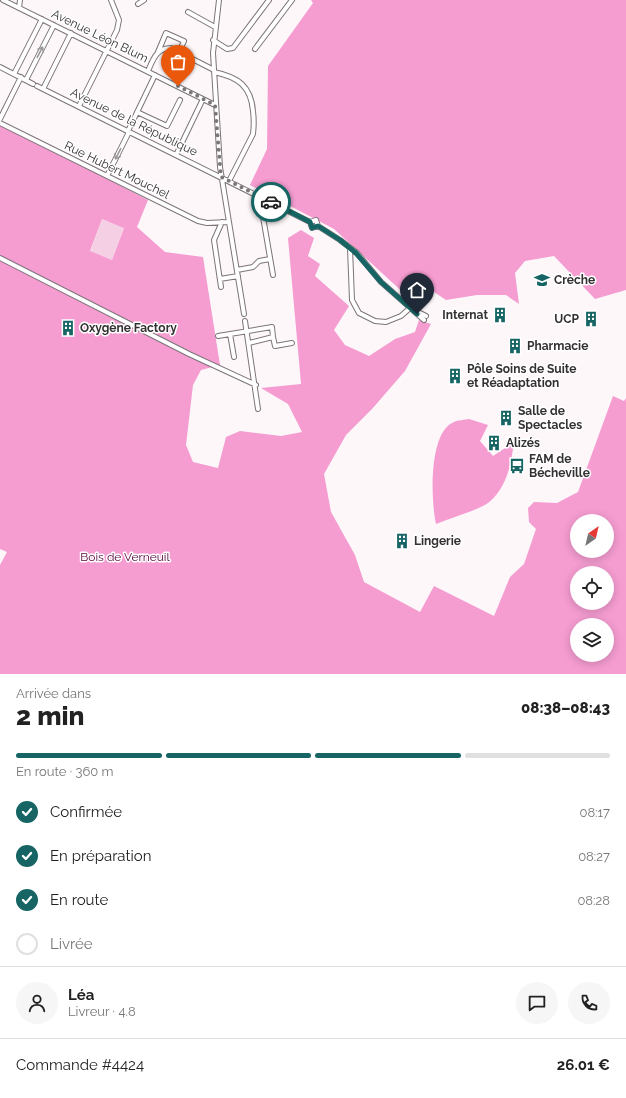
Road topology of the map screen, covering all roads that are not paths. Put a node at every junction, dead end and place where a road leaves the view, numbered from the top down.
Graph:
1 (3, 0) edge
2 (20, 0) edge
3 (111, 0) edge
4 (144, 0) edge
5 (219, 0) edge
6 (269, 0) edge
7 (292, 0) edge
8 (138, 4) dead end
9 (18, 8) junction
10 (188, 12) dead end
11 (42, 19) junction
12 (54, 25) junction
13 (215, 27) junction
14 (71, 33) junction
15 (213, 40) junction
16 (255, 49) dead end
17 (107, 51) junction
18 (158, 52) junction
19 (178, 52) junction
20 (0, 67) edge
21 (148, 71) junction
22 (214, 71) junction
23 (14, 74) junction
24 (155, 75) junction
25 (20, 77) junction
26 (26, 80) junction
27 (44, 89) junction
28 (203, 99) junction
29 (180, 100) dead end
30 (215, 105) junction
31 (79, 106) junction
32 (137, 112) junction
33 (0, 118) edge
34 (0, 123) edge
35 (128, 131) junction
36 (176, 155) junction
37 (107, 176) junction
38 (221, 177) junction
39 (229, 181) junction
40 (270, 202) junction
41 (222, 222) junction
42 (229, 222) junction
43 (350, 248) junction
44 (0, 258) edge
45 (270, 259) junction
46 (237, 270) junction
47 (273, 275) dead end
48 (238, 276) junction
49 (220, 279) junction
50 (221, 287) dead end
51 (410, 308) junction
52 (244, 314) dead end
53 (425, 318) dead end
54 (245, 321) dead end
55 (247, 331) junction
56 (230, 334) junction
57 (218, 336) dead end
58 (273, 337) junction
59 (249, 343) junction
60 (292, 343) dead end
61 (234, 357) dead end
62 (256, 385) junction
63 (258, 409) dead end

1 - 9 street, Avenue Léon Blum
2 - 9 street
3 - 17 street
4 - 8 street
5 - 13 street
6 - 15 street
7 - 16 street
9 - 11 street, Avenue Léon Blum
10 - 13 street
11 - 12 street, Avenue Léon Blum
11 - 23 street
12 - 14 street, Avenue Léon Blum
26 -> 12 street
13 - 15 street
14 - 17 street, Avenue Léon Blum
14 - 27 street
15 - 22 street
17 - 21 street, Avenue Léon Blum
17 - 31 street
18 - 19 street
18 - 19 street
18 - 21 street
19 - 22 street
20 - 23 street, Avenue de la République
21 - 24 street, Avenue Léon Blum
22 - 30 street
22 - 39 street
23 - 25 street, Avenue de la République
24 - 28 street, Avenue Léon Blum
24 - 32 street
25 - 26 street, Avenue de la République
25 - 33 street
26 - 27 street, Avenue de la République
27 - 31 street, Avenue de la République
28 - 30 street, Avenue Léon Blum
28 - 36 street
29 - 32 street
30 - 38 street
31 - 35 street, Avenue de la République
32 - 35 street
34 - 37 street, Rue Hubert Mouchel
35 - 36 street, Avenue de la République
35 -> 37 street
36 - 38 street, Avenue de la République
37 - 41 street, Rue Hubert Mouchel
38 - 39 street, Avenue de la République
38 - 42 street
39 - 40 street, Avenue de la République
40 - 43 street, Avenue de la République
40 - 45 street
41 - 42 street, Rue Hubert Mouchel
41 - 49 street
42 - 46 street
43 - 51 street
43 - 51 street
44 - 62 street
45 - 46 street
45 - 47 street
46 - 48 street
48 - 49 street
48 - 52 street
49 - 50 street
51 - 53 street
54 - 55 street
55 - 56 street
55 - 58 street
55 - 59 street
56 - 57 street
56 - 61 street
58 - 59 street
58 - 60 street
59 - 62 street
62 - 63 street

